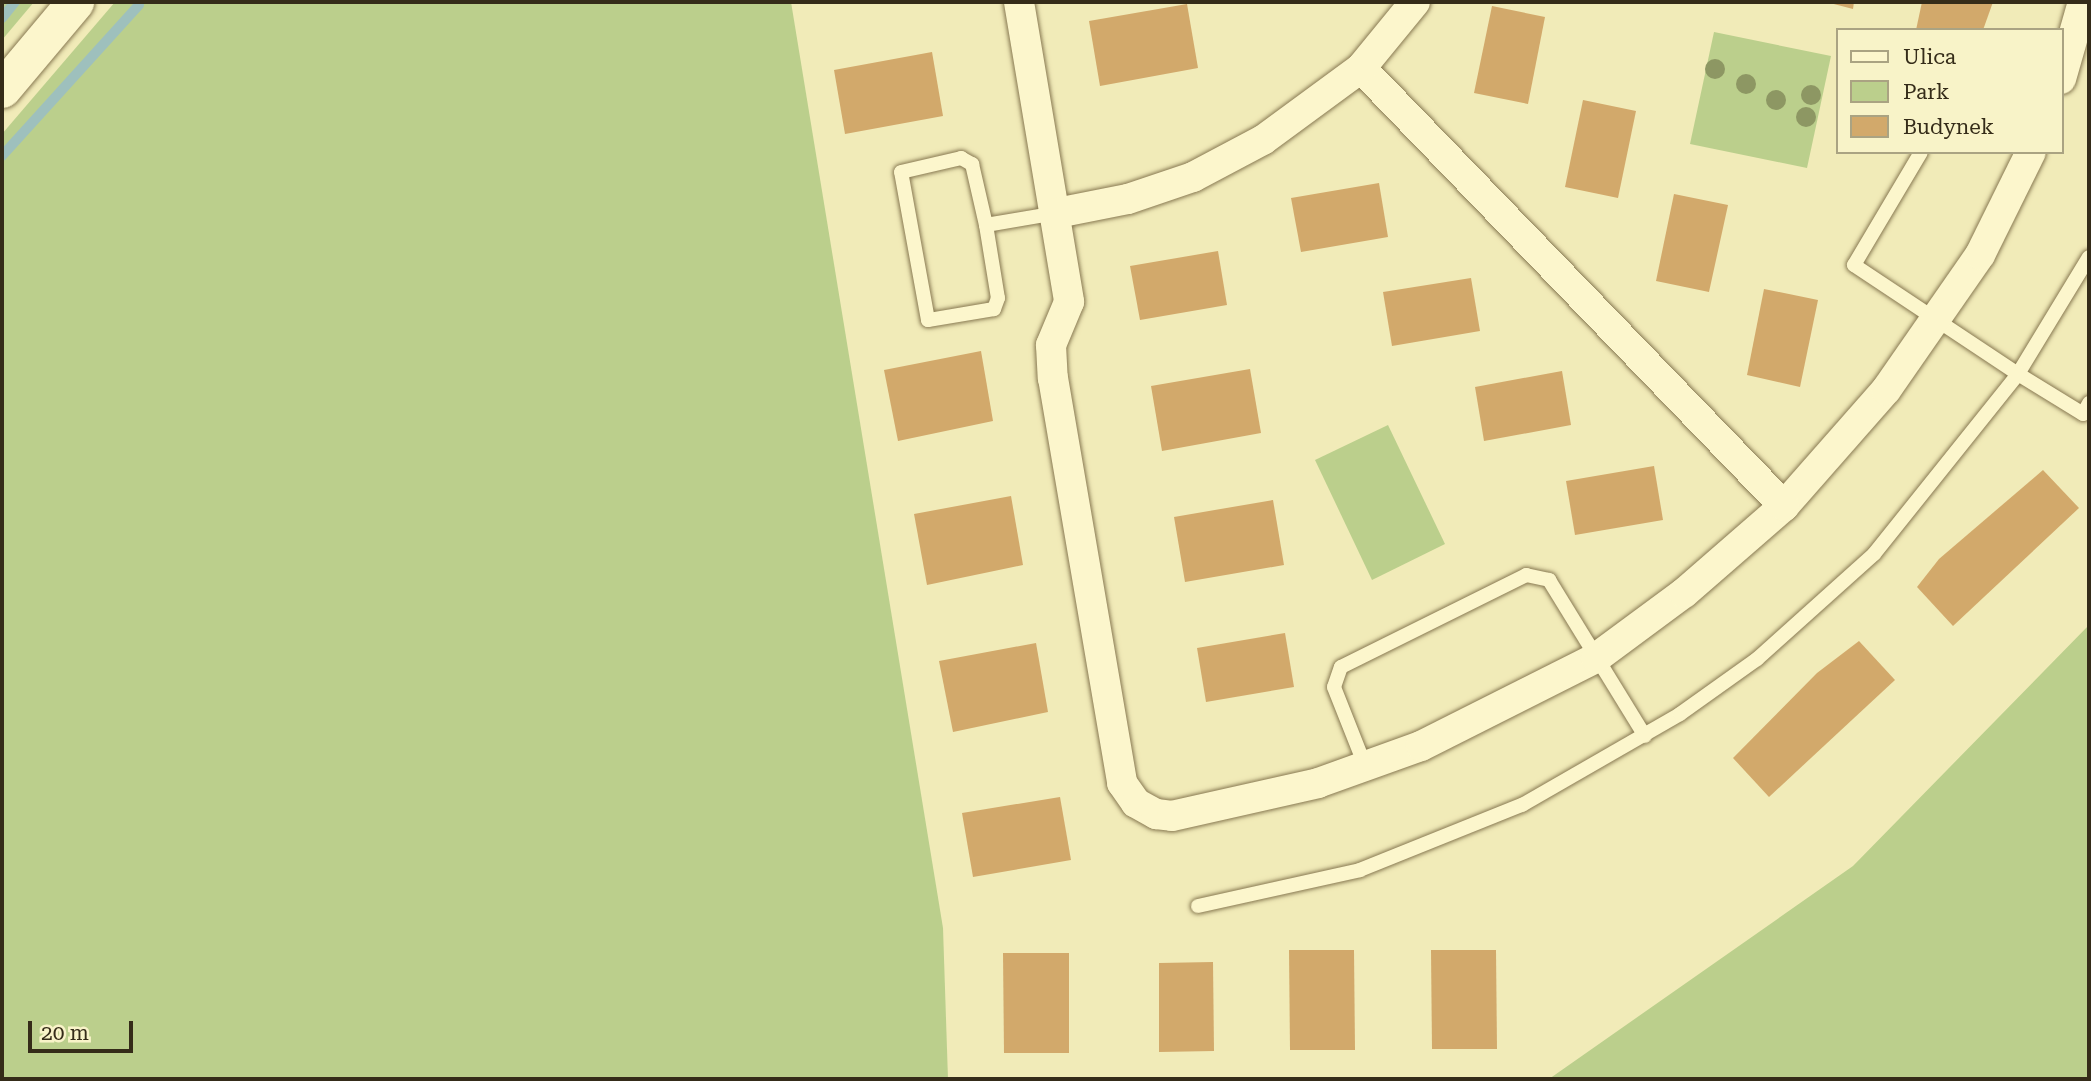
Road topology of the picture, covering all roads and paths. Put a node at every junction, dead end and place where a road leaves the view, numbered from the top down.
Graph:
1 (75, 2) edge
2 (1019, 2) edge
3 (1415, 2) edge
4 (2083, 2) edge
5 (1361, 68) junction
6 (2063, 72) edge
7 (2, 89) edge
8 (1920, 154) edge
9 (2030, 154) edge
10 (1057, 212) junction
11 (986, 225) junction
12 (2089, 257) edge
13 (1937, 322) junction
14 (2018, 374) junction
15 (2089, 403) edge
16 (1784, 506) junction
17 (1596, 658) junction
18 (1645, 736) junction
19 (1366, 768) junction
20 (1198, 906) dead end

1 - 7 street
2 - 10 street
3 - 5 street
4 - 6 street
5 - 10 street
5 - 16 street
8 - 13 lane
9 - 13 street
10 - 11 lane
10 - 19 street
11 - 11 lane
12 - 14 lane
13 - 14 lane
13 - 16 street
14 - 15 lane
14 - 18 lane
16 - 17 street
17 - 18 lane
17 - 19 street
17 - 19 lane
18 - 20 lane

